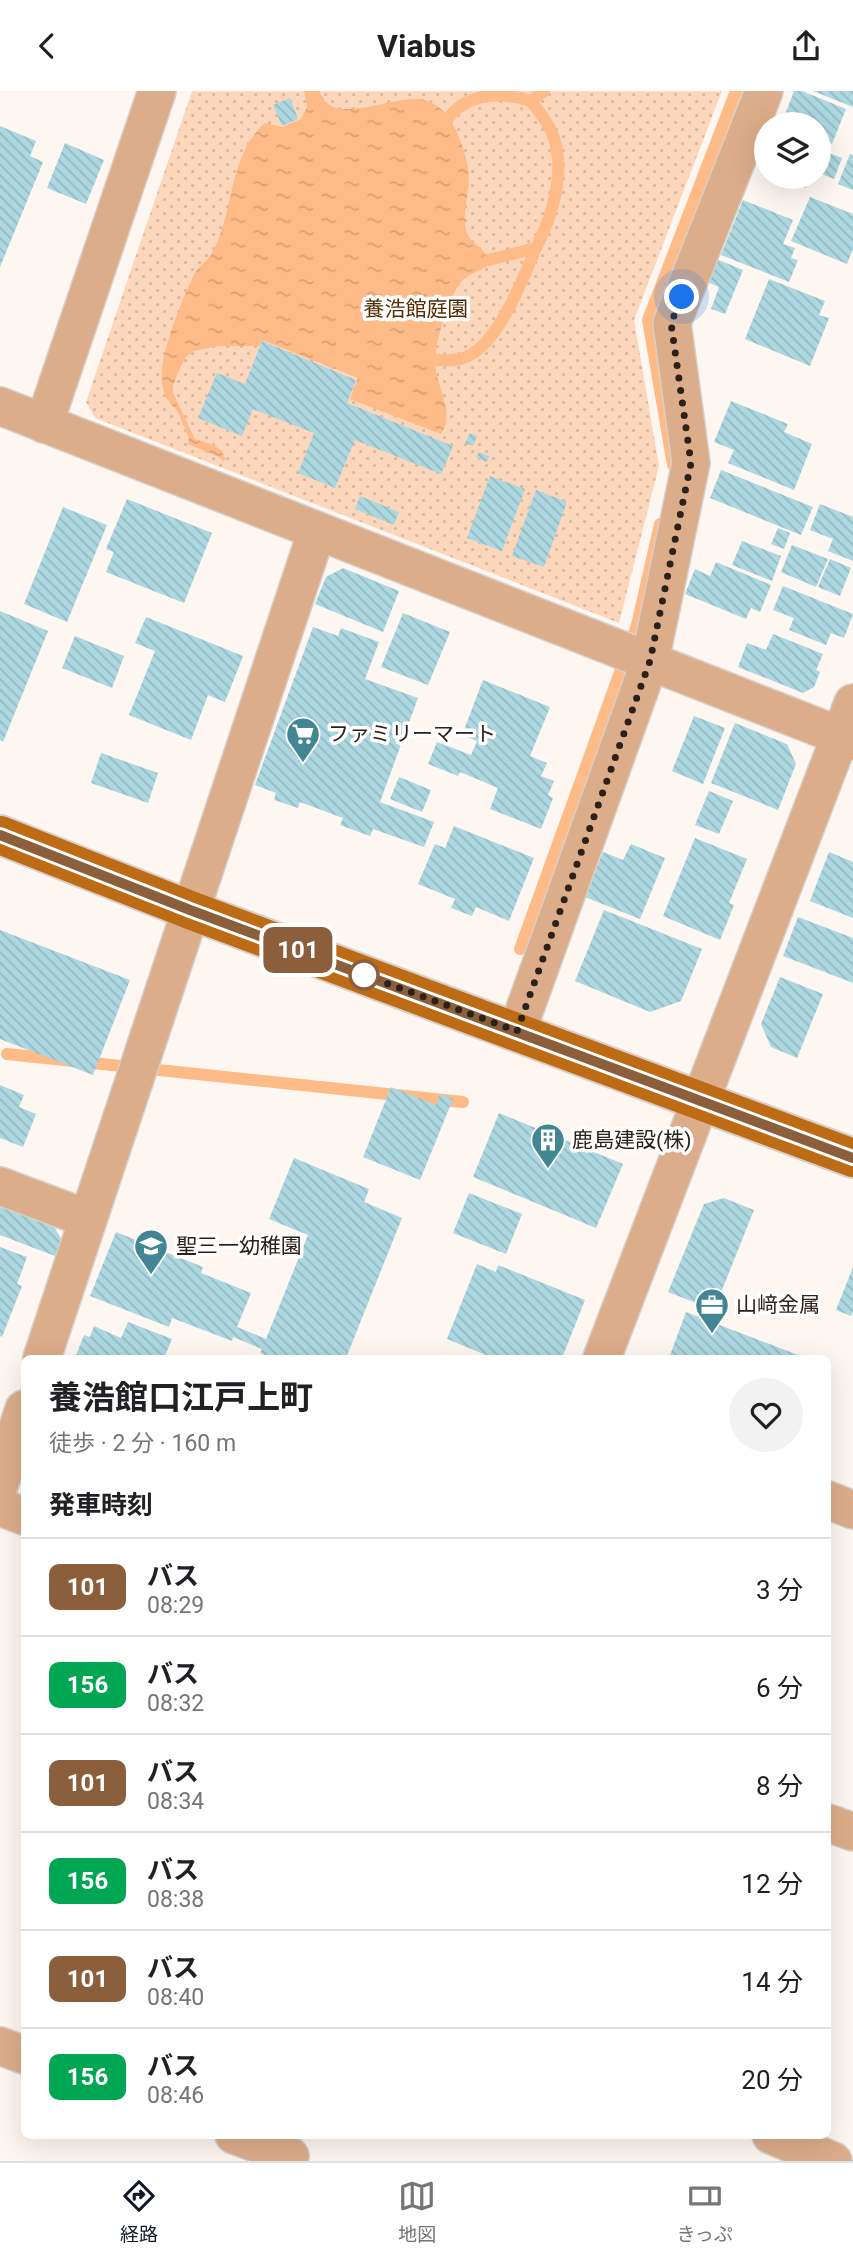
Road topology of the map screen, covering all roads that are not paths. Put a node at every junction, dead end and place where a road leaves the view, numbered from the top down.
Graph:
1 (157, 91) edge
2 (764, 91) edge
3 (0, 406) edge
4 (44, 424) junction
5 (317, 531) junction
6 (633, 655) junction
7 (849, 727) edge
8 (0, 835) edge
9 (190, 910) junction
10 (517, 1031) junction
11 (702, 1101) junction
12 (853, 1158) edge
13 (0, 1186) edge
14 (88, 1219) junction
15 (43, 1355) edge
16 (603, 1355) edge
17 (21, 1418) edge
18 (0, 1483) edge
19 (831, 1501) edge
20 (0, 1507) edge
21 (853, 1510) edge
22 (21, 1515) edge
23 (831, 1824) edge
24 (853, 1832) edge
25 (248, 2139) edge
26 (781, 2139) edge
27 (292, 2151) edge
28 (833, 2161) edge

1 - 4 street
2 - 6 street
3 - 4 street
4 - 5 street
5 - 6 street
5 - 9 street
6 - 7 street
6 - 10 street
7 - 11 street
8 - 9 main road
9 - 10 main road
9 - 14 street
10 - 11 main road
11 - 12 main road
11 - 16 street
13 - 14 street
14 - 15 street
17 - 18 street
19 - 21 street
20 - 22 street
23 - 24 street
25 - 27 street
26 - 28 street

